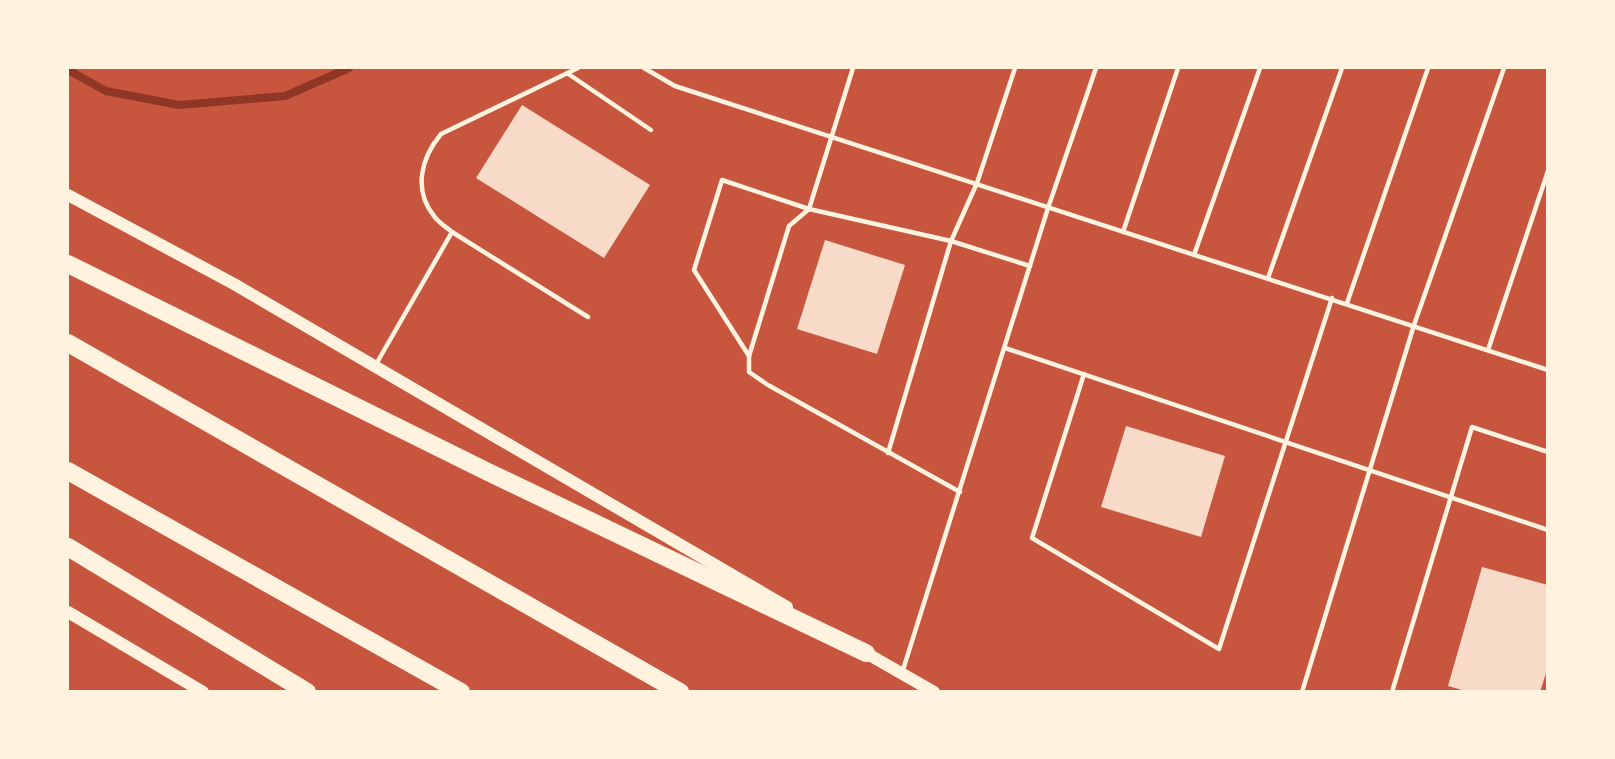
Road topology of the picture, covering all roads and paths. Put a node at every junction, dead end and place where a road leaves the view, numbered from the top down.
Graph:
1 (578, 68) edge
2 (644, 68) edge
3 (853, 68) edge
4 (1016, 68) edge
5 (1096, 68) edge
6 (1178, 68) edge
7 (1260, 68) edge
8 (1342, 68) edge
9 (1428, 68) edge
10 (1504, 68) edge
11 (567, 73) junction
12 (651, 130) dead end
13 (831, 136) junction
14 (1548, 171) edge
15 (977, 183) junction
16 (68, 195) edge
17 (1048, 208) junction
18 (809, 209) junction
19 (452, 232) junction
20 (1123, 232) junction
21 (951, 241) junction
22 (1194, 255) junction
23 (68, 264) edge
24 (1030, 266) junction
25 (1268, 278) junction
26 (1332, 298) junction
27 (1347, 303) junction
28 (588, 317) dead end
29 (1414, 325) junction
30 (68, 342) edge
31 (1005, 348) junction
32 (1488, 350) junction
33 (749, 356) junction
34 (375, 367) junction
35 (1548, 370) edge
36 (1084, 374) junction
37 (1286, 442) junction
38 (1548, 452) edge
39 (888, 453) junction
40 (68, 471) edge
41 (1370, 471) junction
42 (960, 492) junction
43 (1451, 498) junction
44 (1548, 530) edge
45 (68, 547) edge
46 (68, 612) edge
47 (867, 653) junction
48 (902, 673) junction
49 (203, 692) edge
50 (307, 692) edge
51 (461, 692) edge
52 (680, 692) edge
53 (934, 692) edge
54 (1302, 692) edge
55 (1392, 692) edge

1 - 11 lane
2 - 13 lane
3 - 13 lane
4 - 15 lane
5 - 17 lane
6 - 20 lane
7 - 22 lane
8 - 25 lane
9 - 27 lane
10 - 29 lane
11 - 12 lane
11 - 19 lane
13 - 15 lane
13 - 18 lane
14 - 32 lane
15 - 17 lane
15 - 21 lane
16 - 34 main road
17 - 20 lane
17 - 24 lane
18 - 21 lane
18 - 33 lane
18 - 33 lane
19 - 28 lane
19 - 34 lane
20 - 22 lane
21 - 24 lane
21 - 39 lane
22 - 25 lane
23 - 47 highway
24 - 31 lane
25 - 26 lane
26 - 27 lane
26 - 37 lane
27 - 29 lane
29 - 32 lane
29 - 41 lane
30 - 52 highway
31 - 36 lane
31 - 42 lane
32 - 35 lane
33 - 39 lane
34 - 47 main road
36 - 37 lane
36 - 37 lane
37 - 41 lane
38 - 43 lane
39 - 42 lane
40 - 51 highway
41 - 43 lane
41 - 54 lane
42 - 48 lane
43 - 44 lane
43 - 55 lane
45 - 50 highway
46 - 49 main road
47 - 48 main road
48 - 53 main road

